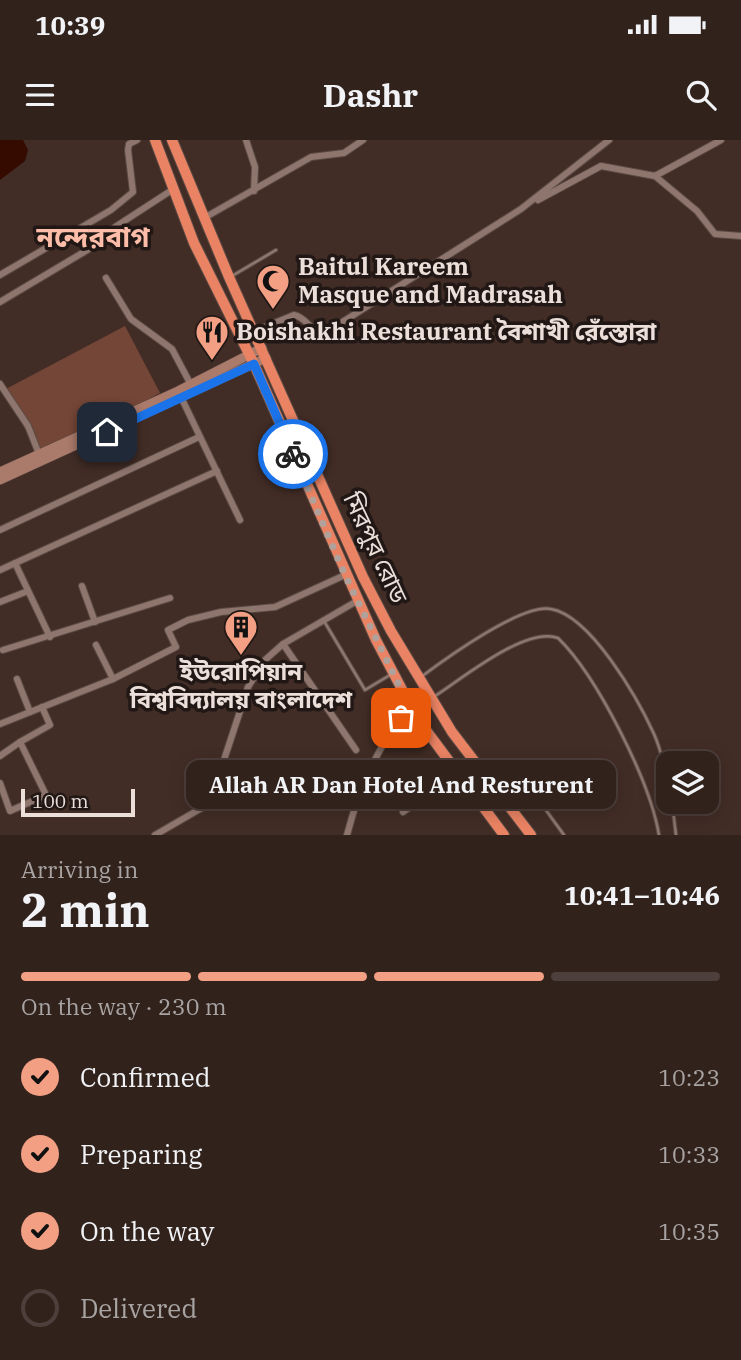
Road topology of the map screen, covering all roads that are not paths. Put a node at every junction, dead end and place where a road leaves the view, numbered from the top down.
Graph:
1 (137, 140) edge
2 (155, 140) edge
3 (172, 140) edge
4 (246, 140) edge
5 (363, 140) edge
6 (609, 140) edge
7 (721, 140) edge
8 (655, 176) junction
9 (172, 190) junction
10 (254, 191) junction
11 (521, 209) junction
12 (203, 218) junction
13 (741, 236) edge
14 (276, 250) dead end
15 (0, 275) edge
16 (106, 278) dead end
17 (229, 278) junction
18 (0, 302) edge
19 (255, 331) junction
20 (264, 353) junction
21 (252, 360) junction
22 (0, 384) edge
23 (191, 384) junction
24 (181, 397) junction
25 (199, 437) junction
26 (39, 454) junction
27 (217, 471) junction
28 (0, 472) edge
29 (0, 480) edge
30 (240, 520) dead end
31 (0, 530) edge
32 (15, 563) junction
33 (0, 570) edge
34 (345, 575) junction
35 (82, 586) dead end
36 (28, 592) junction
37 (170, 598) dead end
38 (357, 601) junction
39 (0, 602) edge
40 (323, 620) junction
41 (95, 622) junction
42 (50, 637) junction
43 (96, 645) dead end
44 (283, 645) junction
45 (3, 650) dead end
46 (392, 673) junction
47 (17, 679) dead end
48 (113, 679) junction
49 (419, 679) junction
50 (430, 699) junction
51 (42, 707) junction
52 (410, 708) junction
53 (30, 712) junction
54 (0, 724) edge
55 (20, 741) junction
56 (356, 751) dead end
57 (659, 751) edge
58 (0, 756) edge
59 (456, 774) junction
60 (208, 780) dead end
61 (0, 783) edge
62 (492, 784) junction
63 (219, 798) dead end
64 (402, 812) dead end
65 (673, 814) edge
66 (155, 835) edge
67 (347, 835) edge
68 (504, 835) edge
69 (531, 835) edge
70 (564, 835) edge
71 (659, 835) edge
72 (676, 835) edge

1 - 15 street
2 - 9 highway, মিরপুর রোড
3 - 12 highway, মিরপুর রোড
4 - 10 street
5 - 10 street
6 - 11 street
7 - 8 street
8 - 11 street
8 - 13 street
9 - 18 street
9 - 21 highway, মিরপুর রোড
10 - 12 street
11 - 19 street
12 - 17 highway, মিরপুর রোড
14 - 17 lane
16 - 23 street
17 - 19 highway, মিরপুর রোড
19 - 20 highway, মিরপুর রোড
20 - 21 main road
20 - 49 highway, মিরপুর রোড
21 - 23 main road
21 - 24 main road
21 - 34 highway, মিরপুর রোড
22 - 26 street
23 - 26 main road
24 - 25 street
24 - 29 main road
25 - 27 street
25 - 31 street
26 - 28 main road
27 - 30 street
27 - 32 street
32 - 33 street
32 - 36 street
34 - 38 highway, মিরপুর রোড
34 - 48 street
35 - 41 street
36 - 39 street
36 - 42 street
37 - 41 street
38 - 40 street
38 - 46 highway, মিরপুর রোড
40 - 44 street
40 - 46 lane
41 - 42 street
42 - 45 street
43 - 48 street
44 - 56 street
44 - 60 street
46 - 52 highway, মিরপুর রোড
47 - 53 street
48 - 51 street
49 - 50 highway, মিরপুর রোড
49 - 57 lane
50 - 62 highway, মিরপুর রোড
50 - 71 lane
51 - 53 street
51 - 55 street
52 - 59 highway, মিরপুর রোড
52 - 67 street
53 - 54 street
55 - 58 street
55 - 61 street
59 - 64 street
59 - 68 highway, মিরপুর রোড
62 - 69 highway, মিরপুর রোড
62 - 70 lane
63 - 66 street
65 - 72 lane

